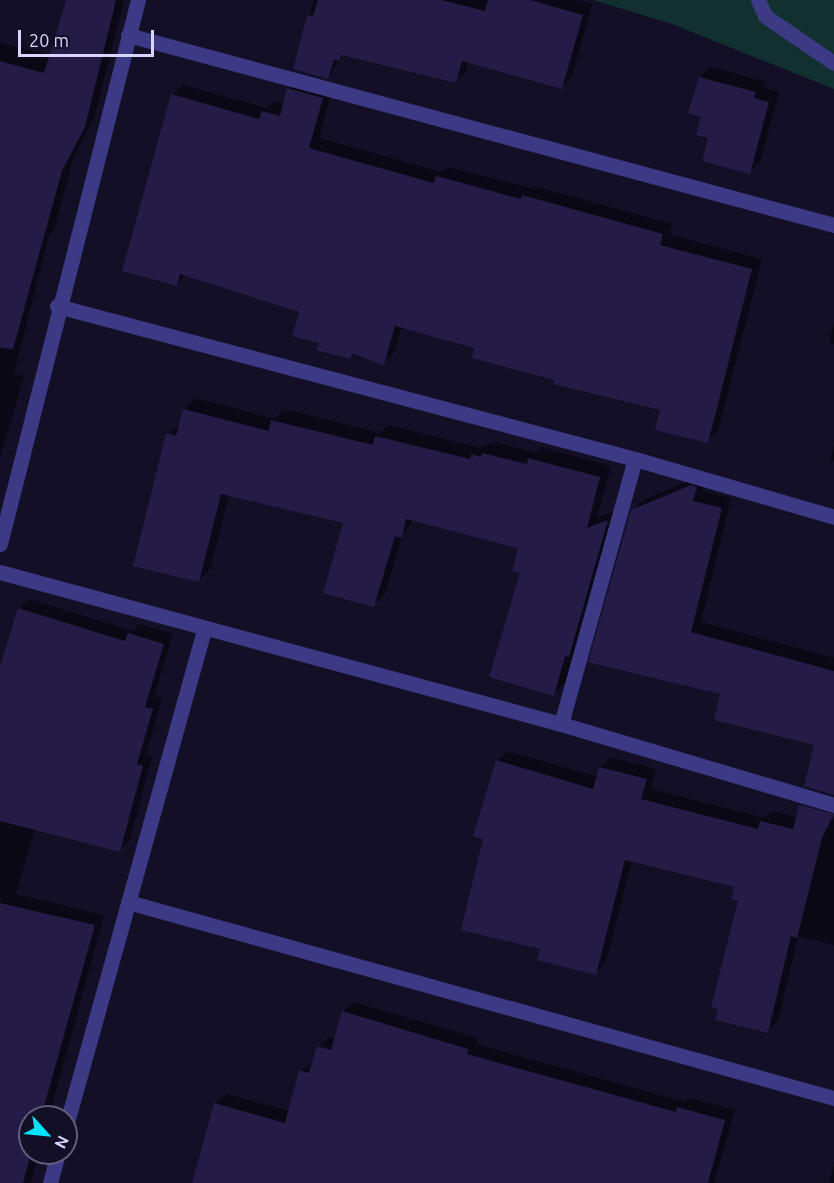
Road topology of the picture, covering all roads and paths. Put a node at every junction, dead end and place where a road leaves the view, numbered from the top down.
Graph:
1 (138, 0) edge
2 (758, 0) edge
3 (128, 36) junction
4 (834, 63) edge
5 (834, 225) edge
6 (57, 306) junction
7 (635, 459) junction
8 (834, 517) edge
9 (0, 544) edge
10 (0, 572) edge
11 (204, 630) junction
12 (561, 724) junction
13 (834, 806) edge
14 (128, 902) junction
15 (834, 1098) edge
16 (72, 1105) edge
17 (55, 1165) edge
18 (50, 1183) edge

1 - 3 street
2 - 4 street
3 - 5 street
3 - 6 street
6 - 7 street
6 - 9 street
7 - 8 street
7 - 12 street
10 - 11 street
11 - 12 street
11 - 14 street
12 - 13 street
14 - 15 street
14 - 16 street
17 - 18 street

